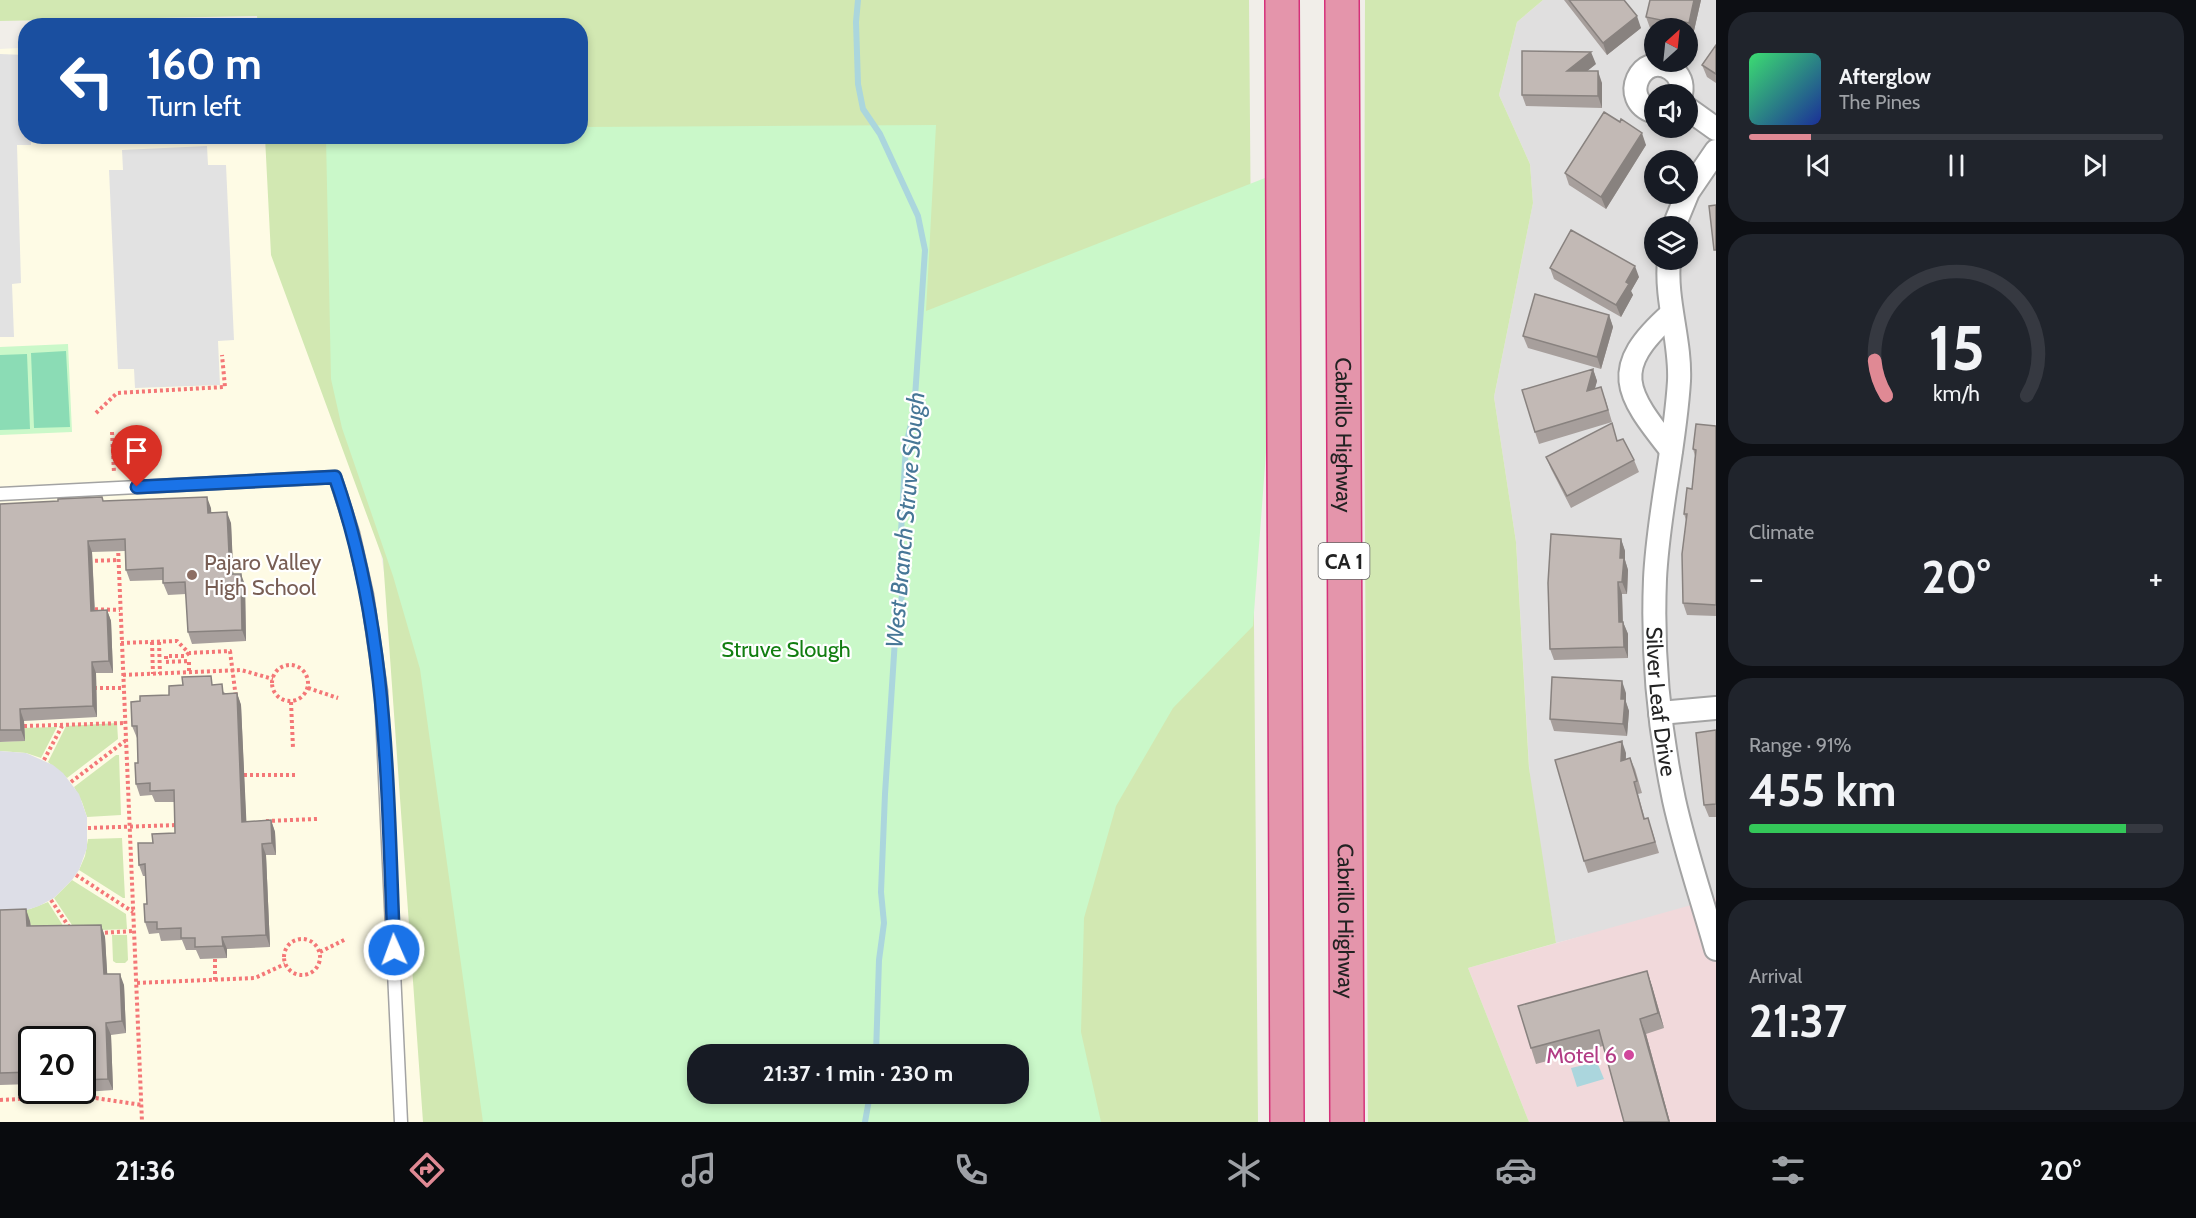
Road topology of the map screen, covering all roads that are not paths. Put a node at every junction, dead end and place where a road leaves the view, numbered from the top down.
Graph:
1 (1282, 0) edge
2 (1342, 0) edge
3 (1682, 84) edge
4 (1644, 107) edge
5 (1698, 117) edge
6 (1716, 129) edge
7 (1716, 151) edge
8 (1678, 216) edge
9 (1669, 270) edge
10 (1671, 314) junction
11 (1671, 450) junction
12 (0, 494) edge
13 (1716, 708) edge
14 (1660, 713) junction
15 (1716, 949) edge
16 (401, 1122) edge
17 (1287, 1122) edge
18 (1347, 1122) edge

1 - 17 highway
2 - 18 highway, Cabrillo Highway / CA 1
3 - 4 street
5 - 6 street
7 - 8 street
9 - 10 street, Silver Leaf Drive
10 - 11 street, Silver Leaf Drive
10 - 11 street
11 - 14 street, Silver Leaf Drive
12 - 16 lane
13 - 14 street
14 - 15 street, Silver Leaf Drive

